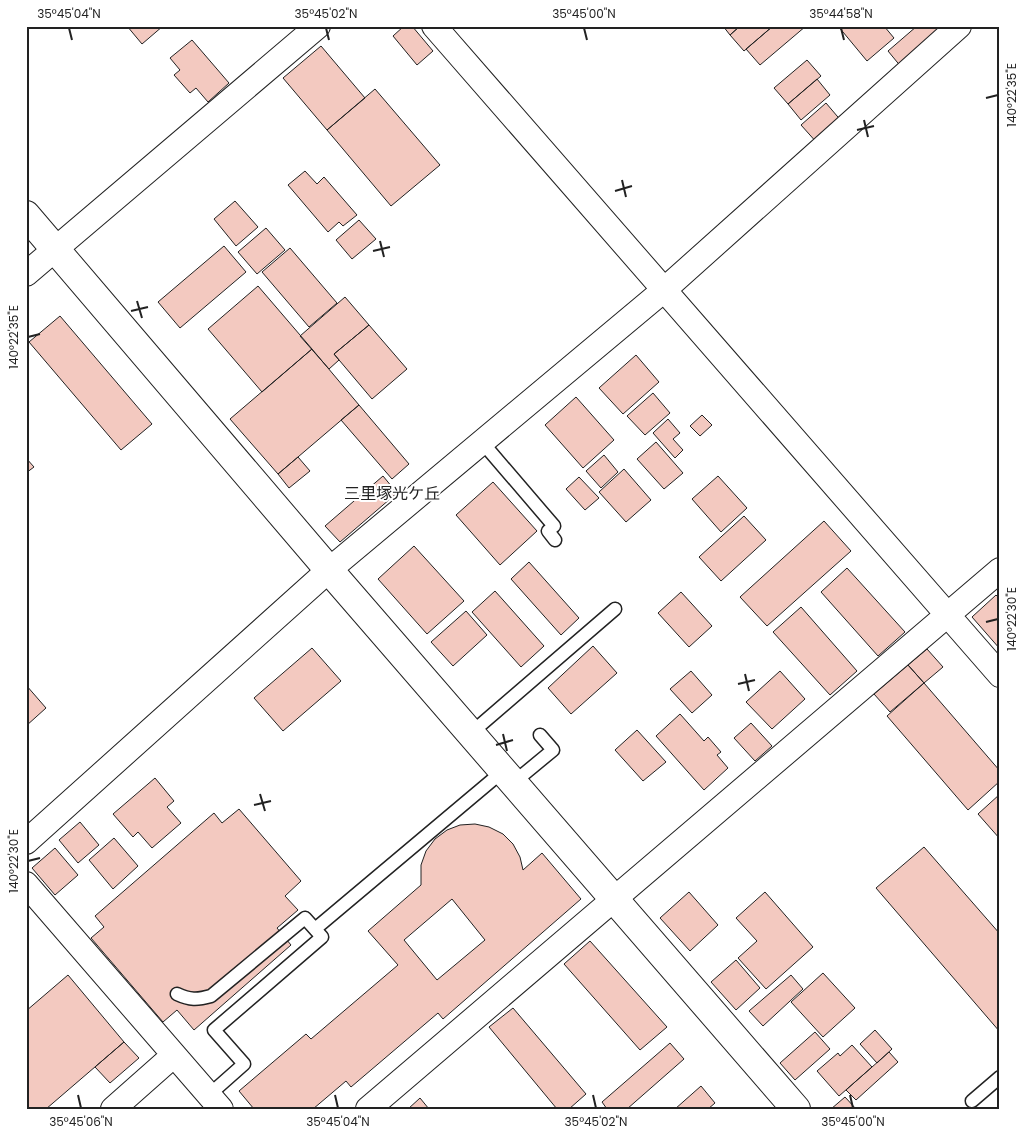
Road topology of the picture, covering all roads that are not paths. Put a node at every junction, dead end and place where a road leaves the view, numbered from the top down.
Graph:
1 (318, 26) edge
2 (434, 26) edge
3 (959, 26) edge
4 (26, 215) edge
5 (56, 249) junction
6 (26, 274) edge
7 (664, 290) junction
8 (482, 442) junction
9 (556, 540) dead end
10 (329, 570) junction
11 (1000, 570) edge
12 (615, 609) dead end
13 (948, 615) junction
14 (1000, 675) edge
15 (470, 734) junction
16 (540, 734) dead end
17 (508, 777) junction
18 (26, 842) edge
19 (26, 884) edge
20 (614, 899) junction
21 (315, 929) junction
22 (177, 994) dead end
23 (174, 1056) junction
24 (1000, 1077) edge
25 (972, 1101) dead end
26 (215, 1102) edge
27 (113, 1109) edge
28 (368, 1109) edge
29 (796, 1109) edge

1 - 5 street
2 - 7 street
3 - 7 street
4 - 5 street
5 - 6 street
5 - 10 street
7 - 8 street
7 - 13 street
8 - 9 lane
8 - 10 street
10 - 15 street
10 - 18 street
11 - 13 street
12 - 15 lane
13 - 14 street
13 - 20 street
15 - 17 street
16 - 17 lane
17 - 20 street
17 - 21 lane
19 - 23 street
20 - 28 street
20 - 29 street
21 - 22 lane
21 - 26 lane
23 - 26 street
23 - 27 street
24 - 25 lane

